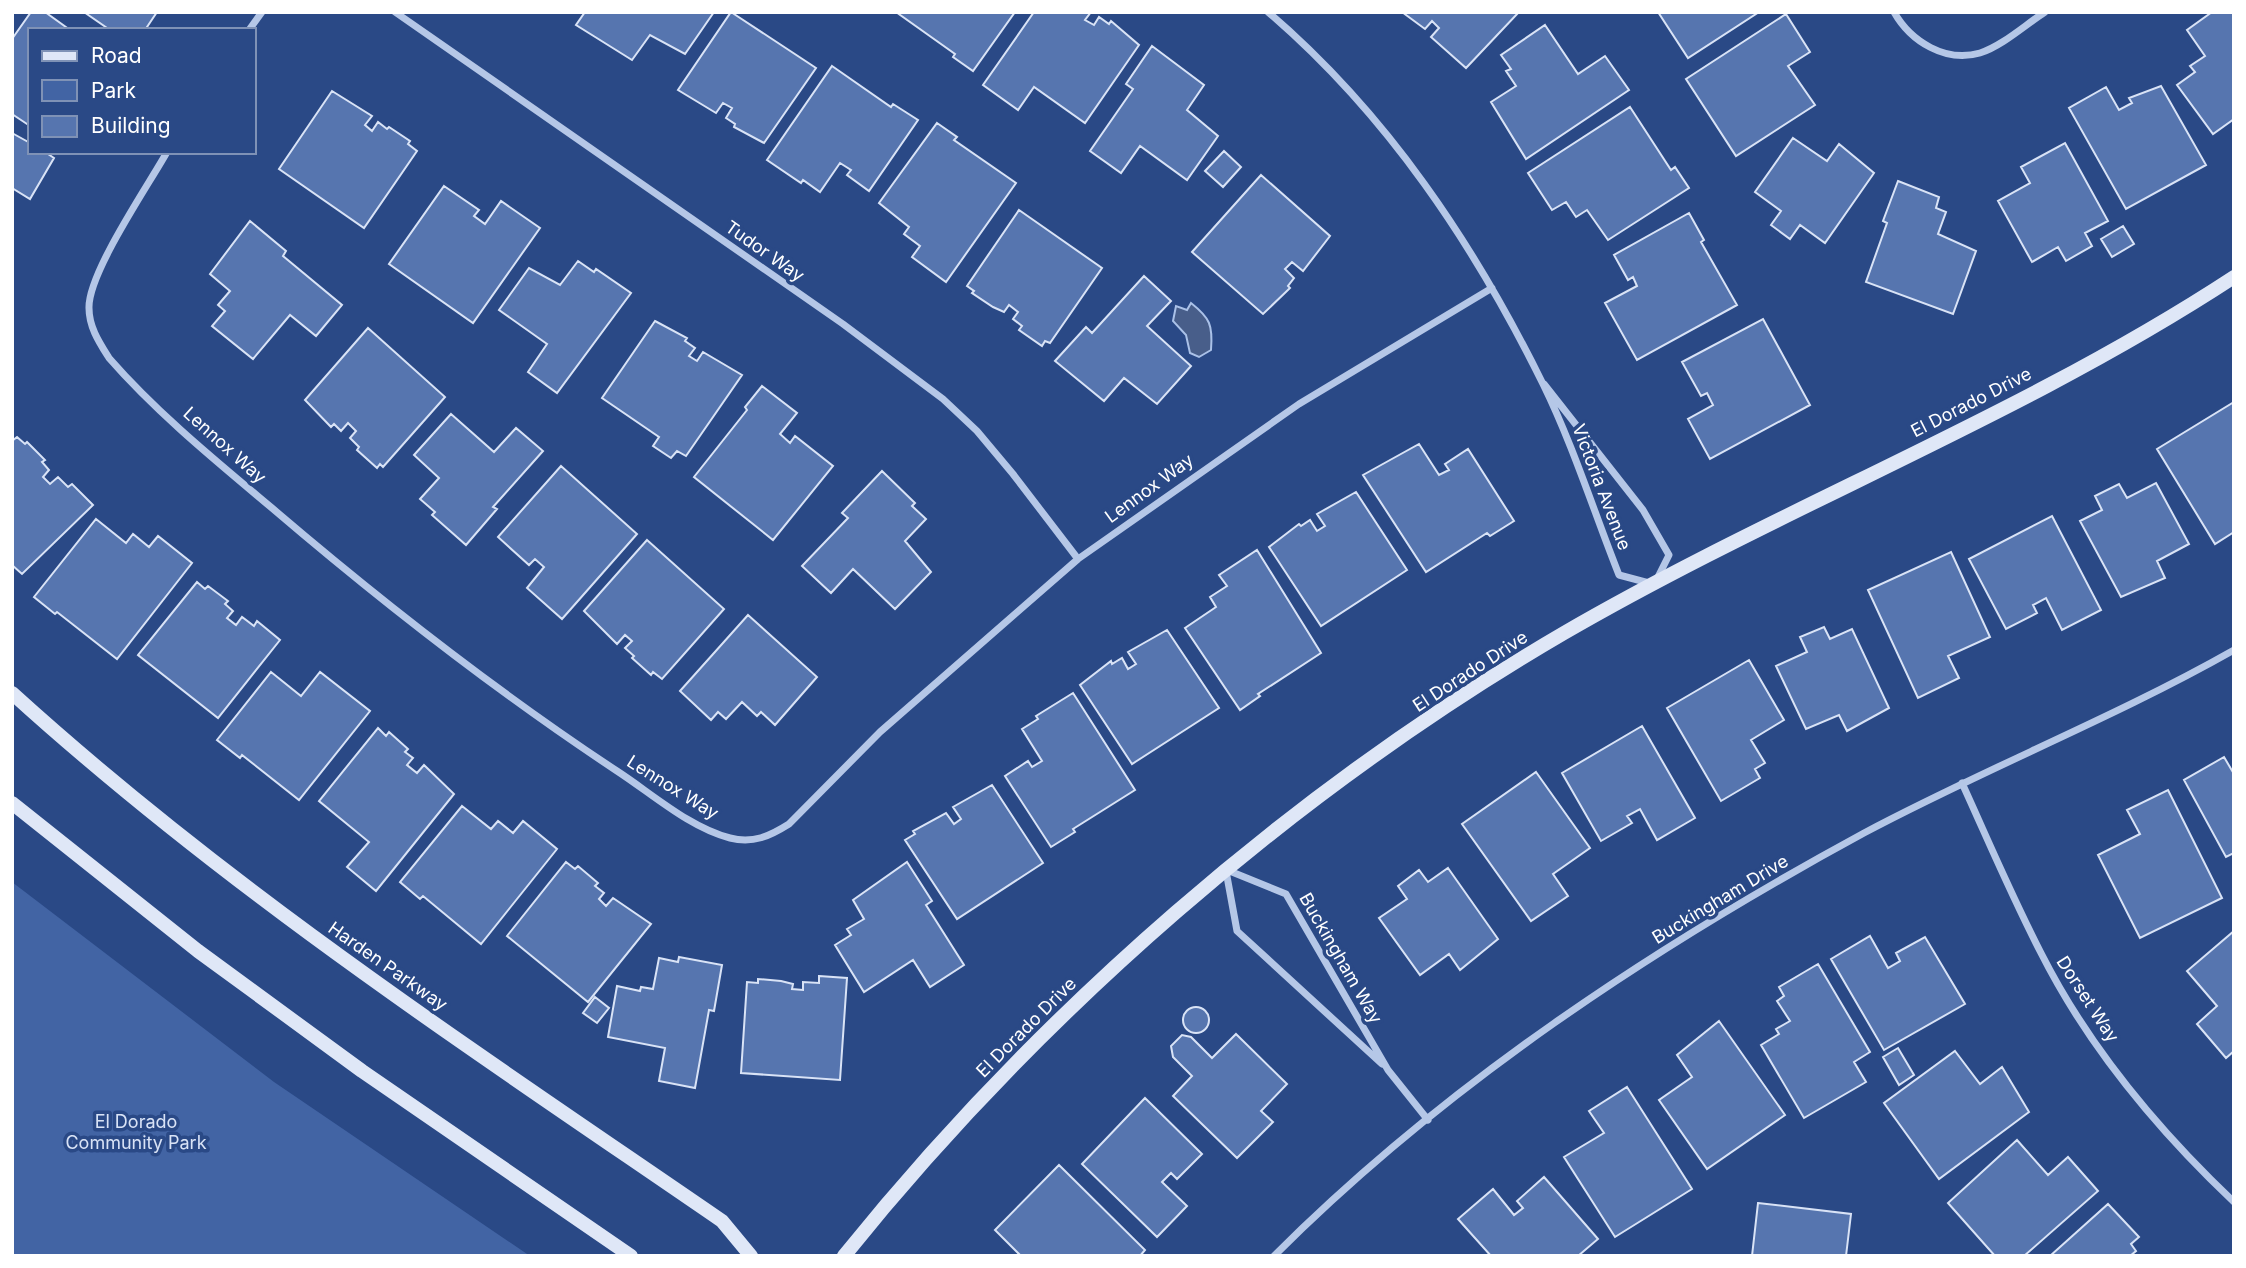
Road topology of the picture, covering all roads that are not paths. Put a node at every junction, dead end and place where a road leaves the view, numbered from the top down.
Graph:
1 (262, 12) edge
2 (396, 12) edge
3 (1268, 12) edge
4 (1894, 12) edge
5 (2045, 12) edge
6 (250, 28) edge
7 (166, 154) edge
8 (2234, 277) edge
9 (1492, 288) junction
10 (1544, 384) junction
11 (1078, 559) junction
12 (1655, 584) junction
13 (2234, 650) edge
14 (12, 693) edge
15 (1962, 783) junction
16 (12, 803) edge
17 (1226, 870) junction
18 (1388, 1070) junction
19 (1428, 1120) junction
20 (2234, 1202) edge
21 (631, 1256) edge
22 (751, 1256) edge
23 (844, 1256) edge
24 (1274, 1256) edge

1 - 6 street
2 - 11 street, Tudor Way
3 - 9 street, Victoria Avenue
4 - 5 street
7 - 11 street, Lennox Way
8 - 12 street, El Dorado Drive
9 - 10 street, Victoria Avenue
9 - 11 street, Lennox Way
10 - 12 street, Victoria Avenue
10 - 12 street, Victoria Avenue
12 - 17 street, El Dorado Drive
13 - 15 street, Buckingham Drive
14 - 22 street, Harden Parkway
15 - 19 street, Buckingham Drive
15 - 20 street, Dorset Way
16 - 21 street
17 - 18 street, Buckingham Way
17 - 18 street, Buckingham Way
17 - 23 street, El Dorado Drive
18 - 19 street, Buckingham Way
19 - 24 street, Buckingham Drive

